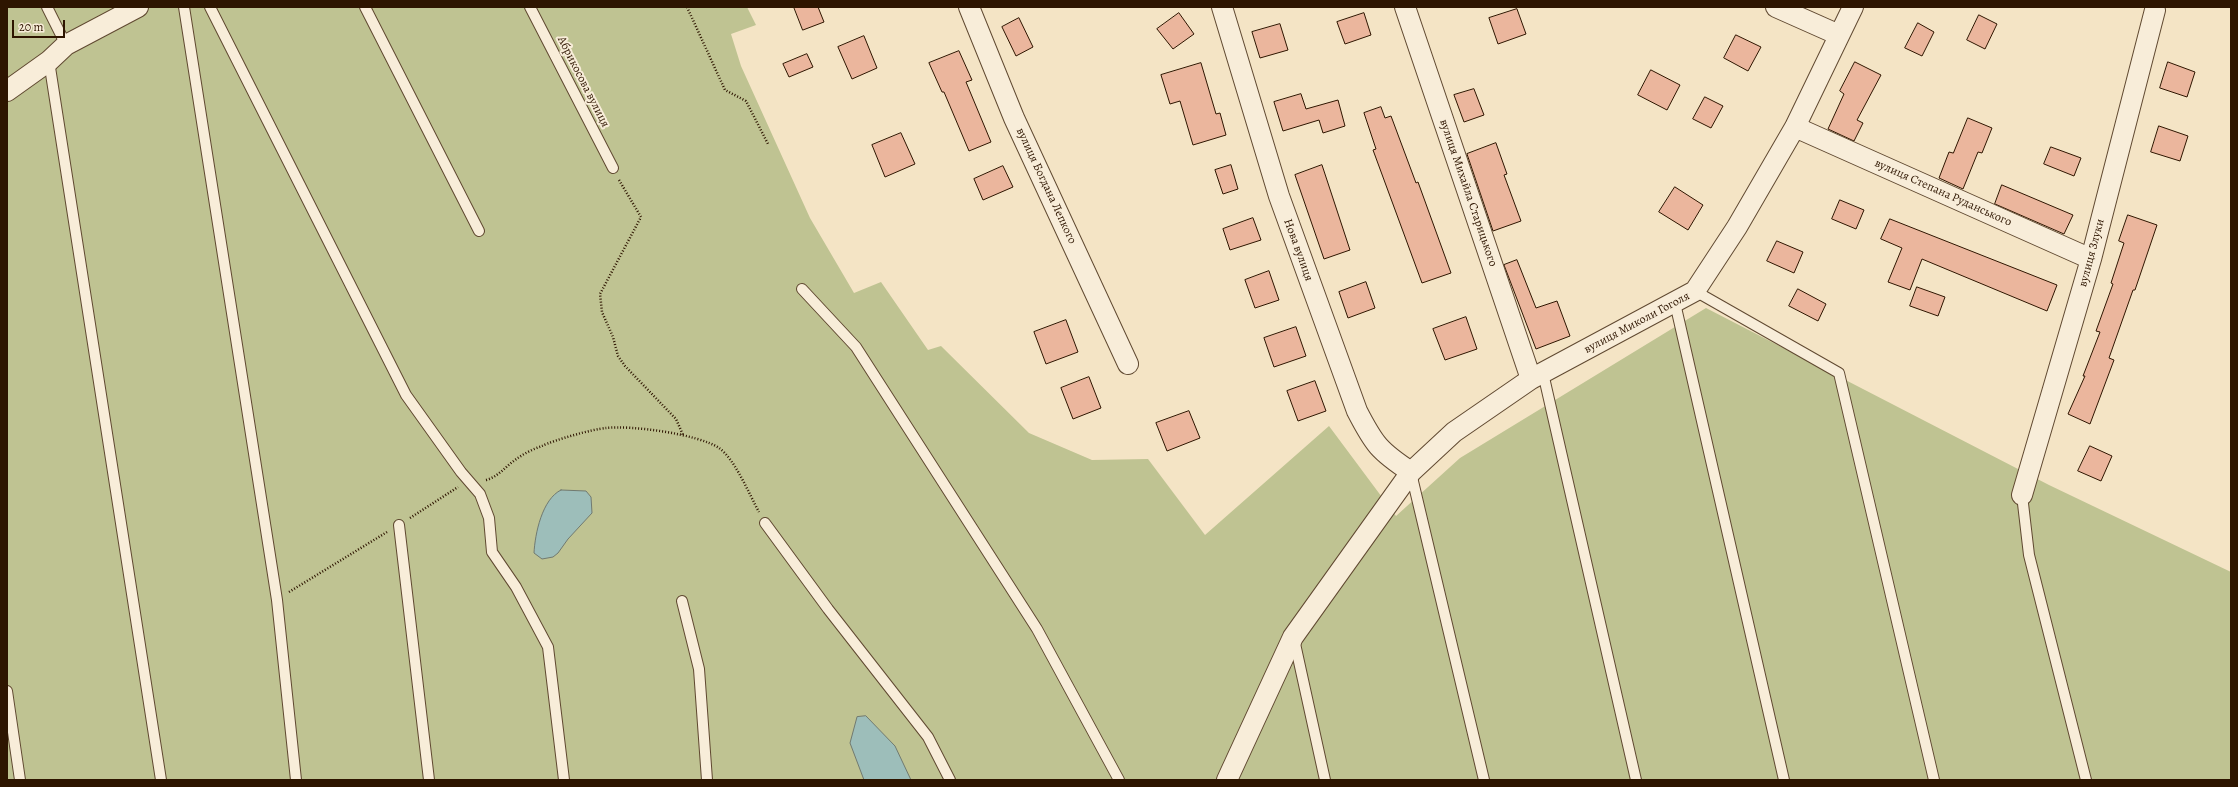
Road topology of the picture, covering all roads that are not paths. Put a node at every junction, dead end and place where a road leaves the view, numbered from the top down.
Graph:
1 (47, 7) edge
2 (138, 7) edge
3 (184, 7) edge
4 (210, 7) edge
5 (365, 7) edge
6 (530, 7) edge
7 (969, 7) edge
8 (1222, 7) edge
9 (1404, 7) edge
10 (1776, 7) edge
11 (1854, 7) edge
12 (2155, 10) dead end
13 (1839, 35) junction
14 (66, 45) junction
15 (49, 61) junction
16 (7, 91) edge
17 (1795, 127) junction
18 (613, 168) road end
19 (479, 231) dead end
20 (2091, 259) junction
21 (802, 289) dead end
22 (1696, 291) junction
23 (1675, 304) junction
24 (1128, 364) dead end
25 (1537, 376) junction
26 (1411, 472) junction
27 (2022, 495) joint
28 (765, 523) road end
29 (399, 525) road end
30 (682, 601) dead end
31 (1293, 637) junction
32 (7, 692) edge
33 (20, 780) edge
34 (161, 780) edge
35 (296, 780) edge
36 (429, 780) edge
37 (564, 780) edge
38 (707, 780) edge
39 (950, 780) edge
40 (1119, 780) edge
41 (1227, 780) edge
42 (1325, 780) edge
43 (1484, 780) edge
44 (1636, 780) edge
45 (1784, 780) edge
46 (1934, 780) edge
47 (2086, 780) edge

1 - 14 lane
2 - 14 street
3 - 35 lane
4 - 37 lane
5 - 19 lane
6 - 18 lane, Абрикосова вулиця
7 - 24 street, вулиця Богдана Лепкого
8 - 26 street, Нова вулиця
9 - 25 street, вулиця Михайла Старицького
10 - 13 street
11 - 13 street, вулиця Миколи Гоголя
12 - 20 street, вулиця Злуки
13 - 17 street, вулиця Миколи Гоголя
14 - 15 street
15 - 16 street
15 - 34 lane
17 - 20 street, вулиця Степана Руданського
17 - 22 street, вулиця Миколи Гоголя
20 - 27 street, вулиця Злуки
21 - 40 lane
22 - 23 street, вулиця Миколи Гоголя
22 - 46 lane
23 - 25 street, вулиця Миколи Гоголя
23 - 45 lane
25 - 26 street, вулиця Миколи Гоголя
25 - 44 lane
26 - 31 street, вулиця Миколи Гоголя
26 - 43 lane
27 - 47 lane
28 - 39 lane
29 - 36 lane
30 - 38 lane
31 - 41 street, вулиця Миколи Гоголя
31 - 42 lane
32 - 33 lane

